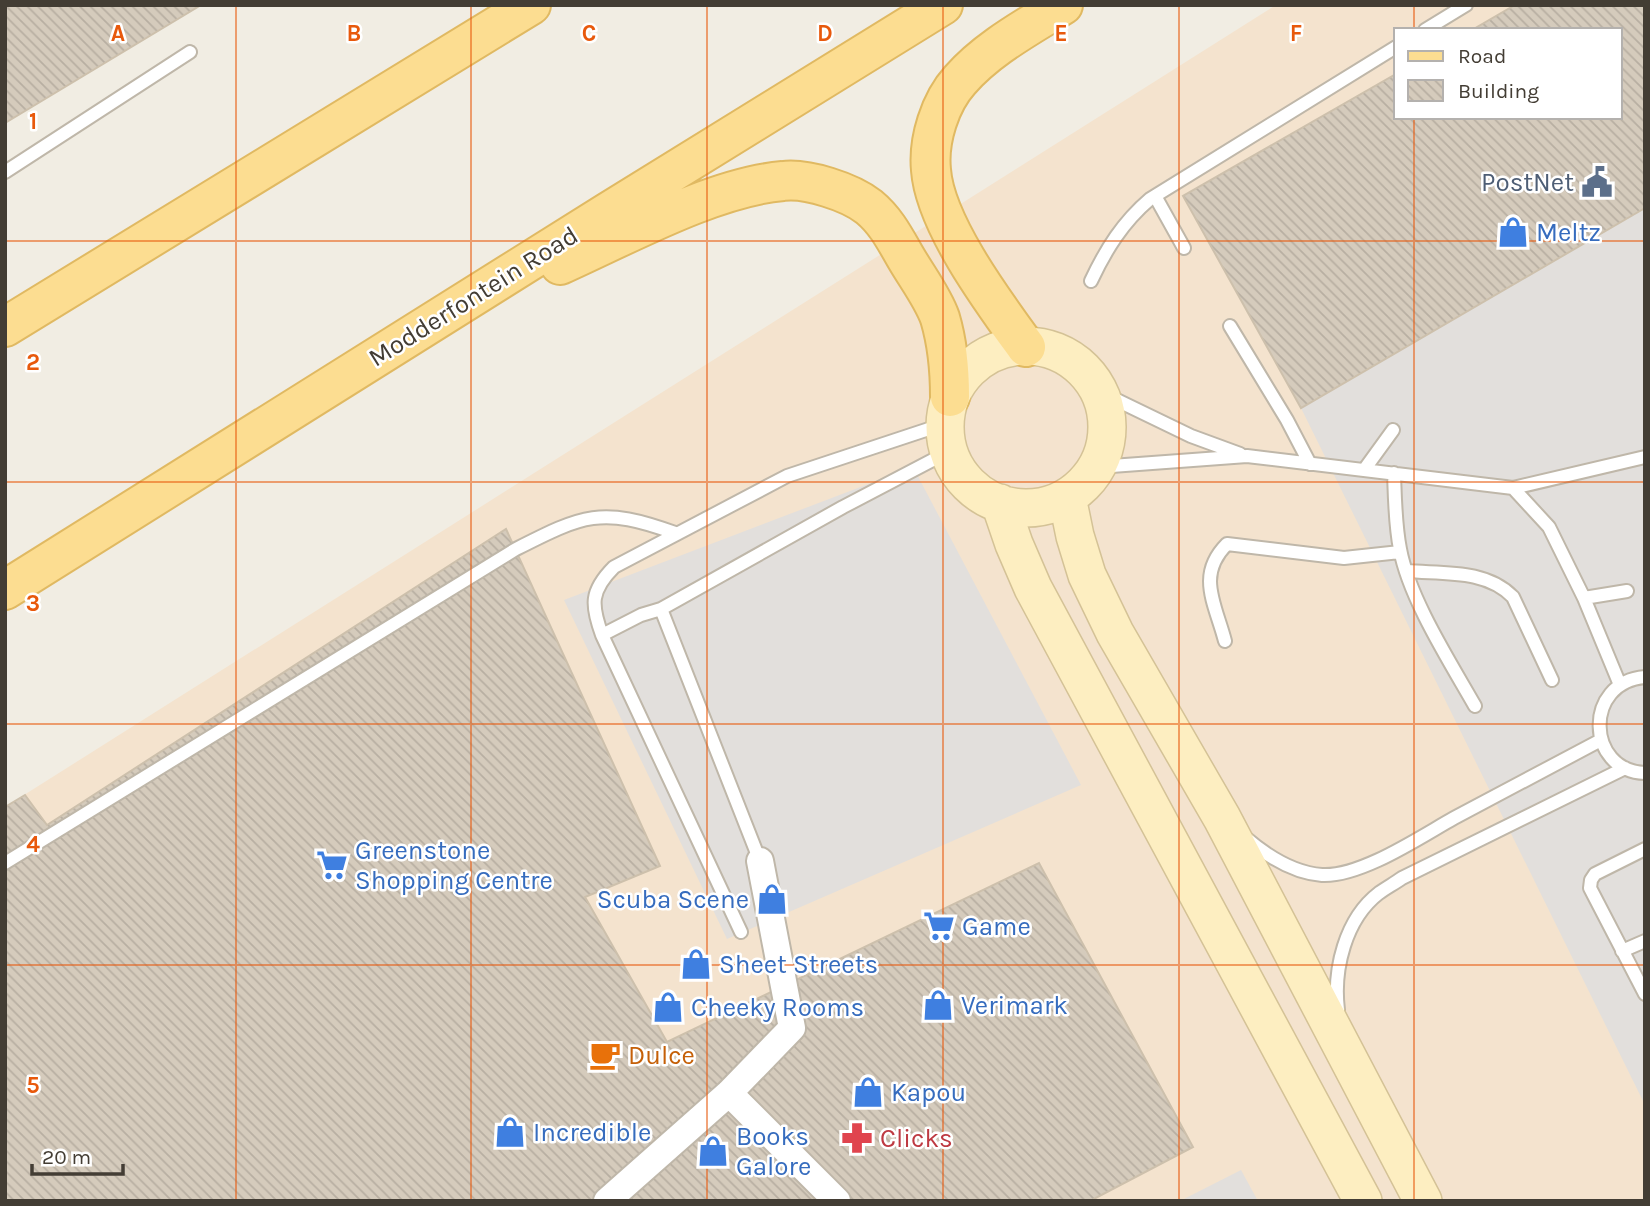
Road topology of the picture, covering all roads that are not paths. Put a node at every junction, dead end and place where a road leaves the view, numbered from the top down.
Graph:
1 (531, 5) edge
2 (943, 5) edge
3 (1063, 5) edge
4 (1466, 5) edge
5 (1428, 28) edge
6 (1394, 48) edge
7 (190, 52) dead end
8 (5, 172) edge
9 (1155, 196) junction
10 (1184, 248) dead end
11 (1091, 281) dead end
12 (432, 322) junction
13 (1230, 326) dead end
14 (5, 327) edge
15 (1026, 347) junction
16 (1100, 392) junction
17 (947, 425) junction
18 (1393, 430) dead end
19 (1247, 456) junction
20 (1645, 457) edge
21 (1310, 464) junction
22 (1098, 467) junction
23 (1364, 470) junction
24 (1394, 473) junction
25 (1513, 488) junction
26 (1068, 497) junction
27 (1000, 503) junction
28 (675, 533) junction
29 (1400, 552) junction
30 (1407, 571) junction
31 (5, 590) edge
32 (1627, 591) dead end
33 (1584, 598) junction
34 (661, 609) junction
35 (602, 635) junction
36 (1225, 640) dead end
37 (1645, 677) edge
38 (1552, 680) dead end
39 (1620, 685) junction
40 (1475, 706) dead end
41 (1601, 740) junction
42 (1625, 768) junction
43 (1645, 773) edge
44 (1222, 818) junction
45 (1645, 849) edge
46 (760, 860) joint
47 (5, 863) edge
48 (741, 932) dead end
49 (1645, 941) edge
50 (1622, 951) junction
51 (1645, 994) edge
52 (1342, 1045) junction
53 (729, 1093) junction
54 (607, 1201) edge
55 (837, 1201) edge
56 (1363, 1201) edge
57 (1423, 1201) edge

1 - 14 main road
2 - 12 main road, Modderfontein Road
3 - 15 main road
4 - 5 lane
6 - 9 lane
7 - 8 lane
9 - 10 lane
9 - 11 lane
12 - 17 main road
12 - 31 main road, Modderfontein Road
13 - 21 lane
15 - 16 street
15 - 17 street
16 - 19 lane
16 - 22 street
17 - 27 street
17 - 28 lane
17 - 34 lane
18 - 23 lane
19 - 21 lane
19 - 22 lane
20 - 25 lane
21 - 23 lane
22 - 26 street
23 - 24 lane
24 - 25 lane
24 - 29 lane
25 - 33 lane
26 - 27 street
26 - 44 street
27 - 56 street
28 - 35 lane
28 - 47 lane
29 - 30 lane
29 - 36 lane
30 - 38 lane
30 - 40 lane
32 - 33 lane
33 - 39 lane
34 - 35 lane
34 - 46 lane
35 - 48 lane
37 - 39 lane
39 - 41 lane
41 - 42 lane
41 - 44 lane
42 - 43 lane
42 - 52 lane
44 - 52 street
45 - 50 lane
46 - 53 street
49 - 50 lane
50 - 51 lane
52 - 57 street
53 - 54 street
53 - 55 street

